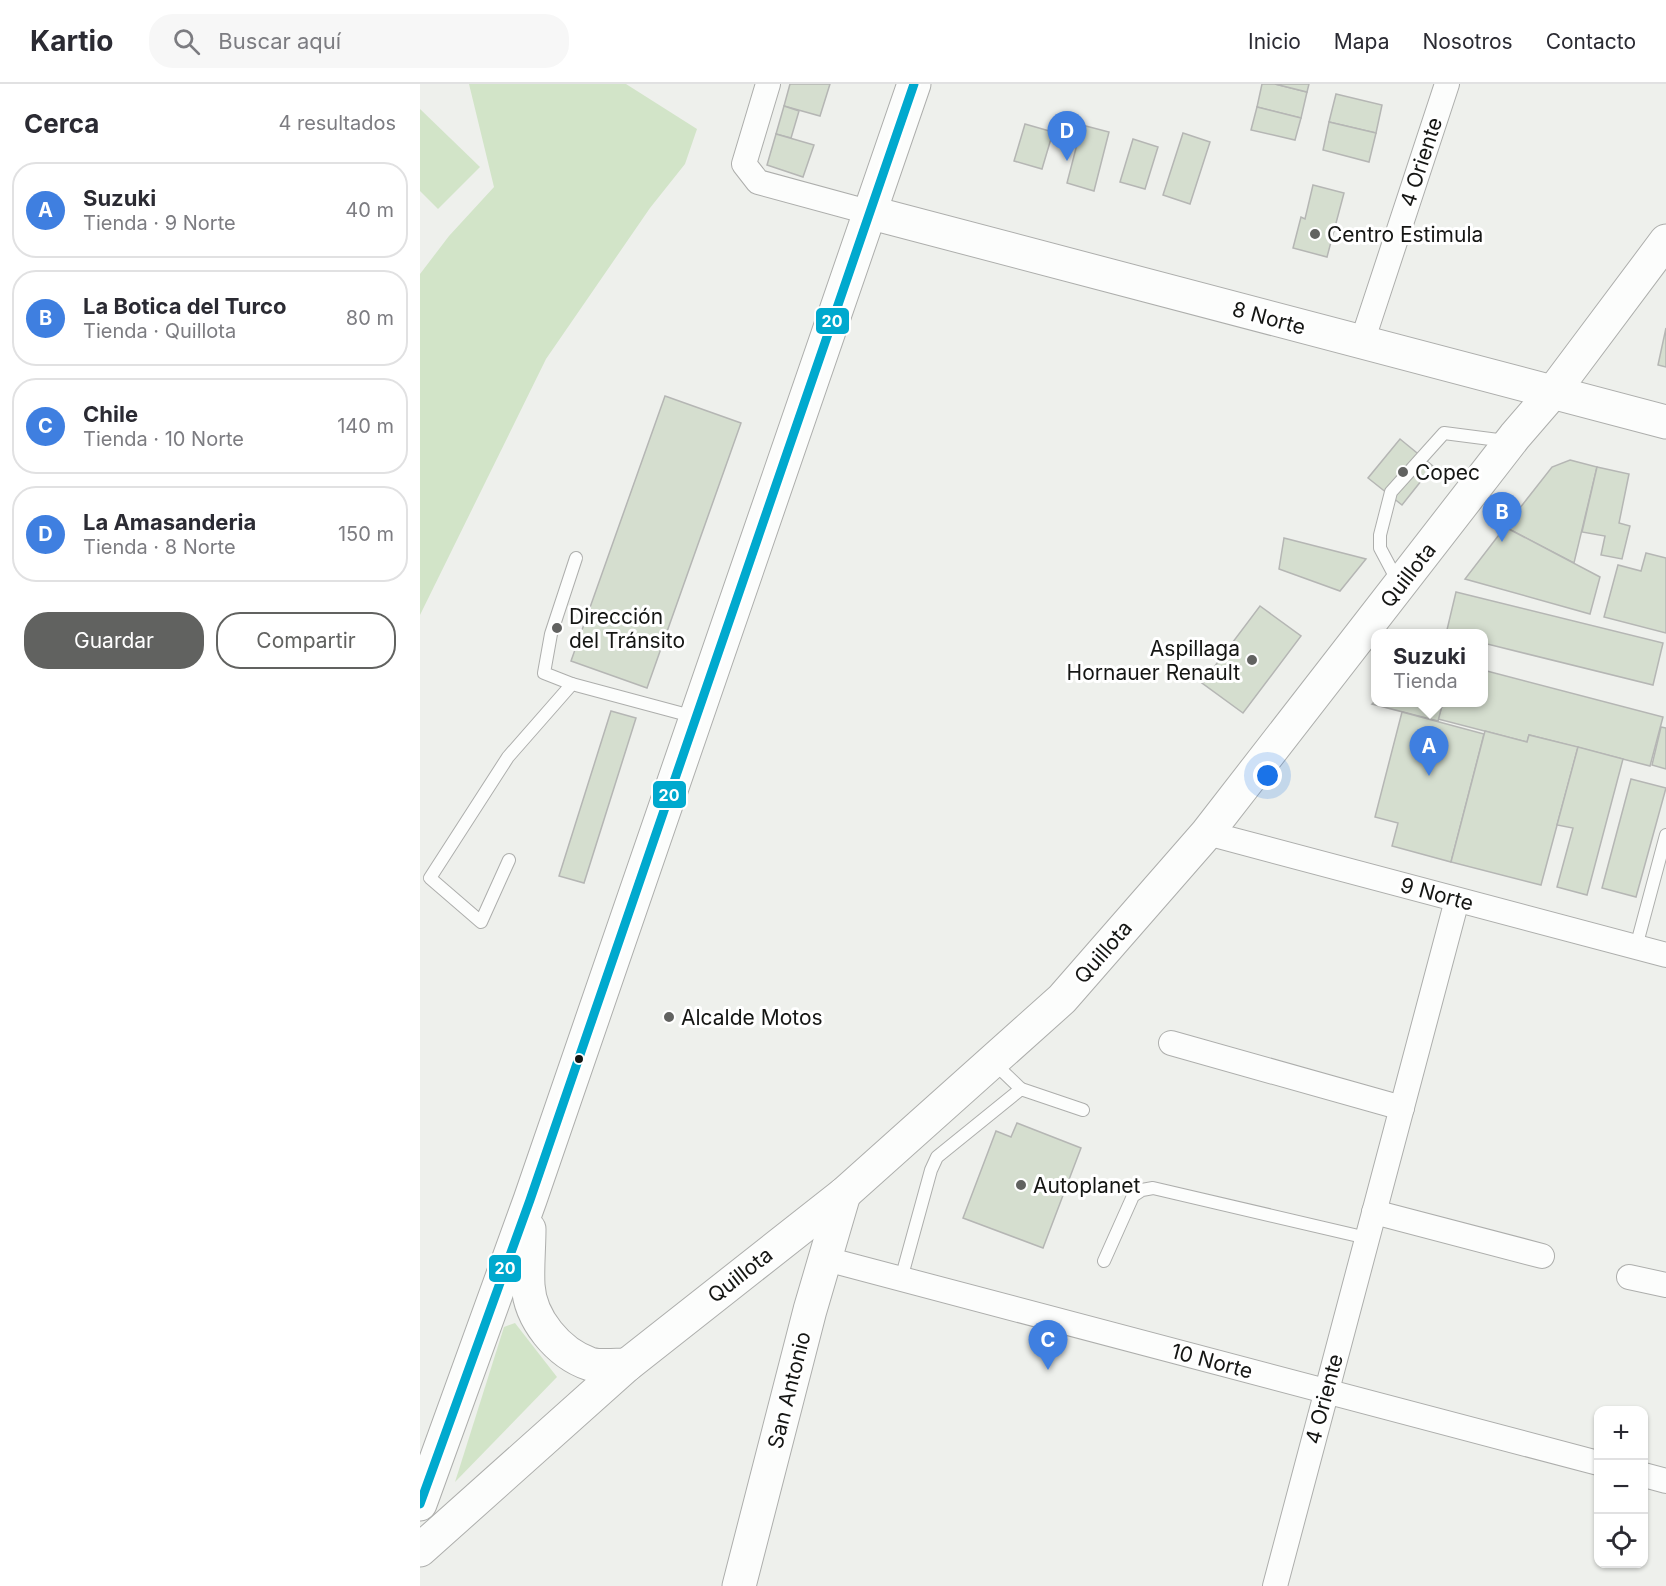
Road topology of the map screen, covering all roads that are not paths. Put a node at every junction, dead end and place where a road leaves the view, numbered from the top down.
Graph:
1 (768, 84) edge
2 (914, 84) edge
3 (1447, 84) edge
4 (872, 213) junction
5 (1666, 241) edge
6 (1362, 342) junction
7 (1553, 392) junction
8 (1666, 422) edge
9 (1511, 442) junction
10 (576, 558) dead end
11 (1399, 586) junction
12 (572, 684) junction
13 (696, 717) junction
14 (1207, 833) junction
15 (1666, 835) edge
16 (509, 860) dead end
17 (1457, 900) junction
18 (1636, 947) junction
19 (1666, 955) edge
20 (1171, 1043) dead end
21 (993, 1061) junction
22 (1021, 1089) junction
23 (1402, 1108) junction
24 (1083, 1110) dead end
25 (844, 1194) junction
26 (530, 1200) junction
27 (1374, 1212) junction
28 (1367, 1238) junction
29 (1542, 1256) dead end
30 (826, 1259) junction
31 (1104, 1261) dead end
32 (1629, 1276) dead end
33 (901, 1279) junction
34 (1666, 1285) edge
35 (627, 1365) junction
36 (1326, 1391) junction
37 (1594, 1462) edge
38 (1648, 1476) edge
39 (1666, 1481) edge
40 (420, 1504) edge
41 (420, 1550) edge
42 (739, 1586) edge
43 (1275, 1586) edge

1 - 4 street
2 - 4 main road
3 - 6 street, 4 Oriente
4 - 6 main road, 8 Norte
4 - 13 main road
5 - 7 main road, Quillota
6 - 7 main road, 8 Norte
7 - 8 main road, 8 Norte
7 - 9 main road, Quillota
9 - 11 main road, Quillota
9 - 11 lane
10 - 12 lane
11 - 14 main road, Quillota
12 - 13 lane
12 - 16 lane
13 - 26 main road
14 - 17 street, 9 Norte
14 - 21 main road, Quillota
15 - 18 lane
17 - 18 street, 9 Norte
17 - 23 street, 4 Oriente
18 - 19 street, 9 Norte
20 - 23 street
21 - 22 lane
21 - 25 main road, Quillota
22 - 24 lane
22 - 33 lane
23 - 27 street, 4 Oriente
25 - 30 main road, San Antonio
25 - 35 main road, Quillota
26 - 35 main road
26 - 40 main road
27 - 28 street, 4 Oriente
27 - 29 street
28 - 31 lane
28 - 36 street, 4 Oriente
30 - 33 street, 10 Norte
30 - 42 main road, San Antonio
32 - 34 street
33 - 36 street, 10 Norte
35 - 41 main road, Quillota
36 - 37 street, 10 Norte
36 - 43 street, 4 Oriente
38 - 39 street

